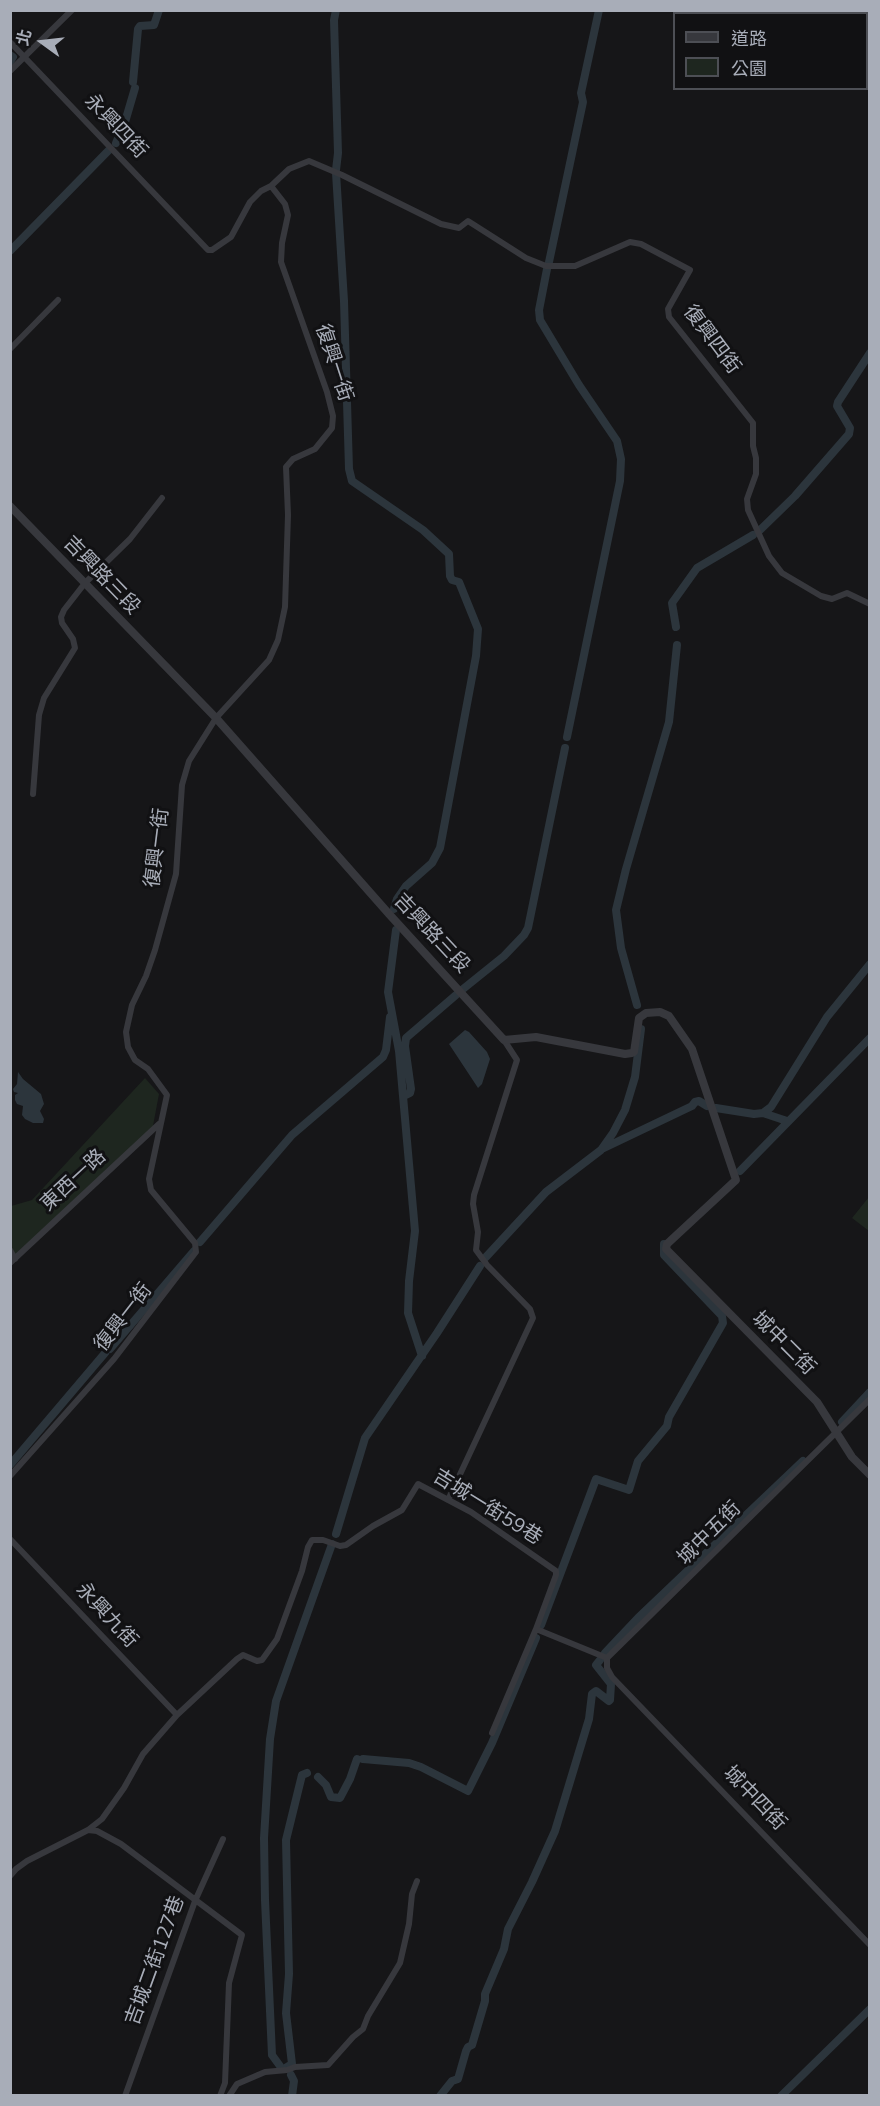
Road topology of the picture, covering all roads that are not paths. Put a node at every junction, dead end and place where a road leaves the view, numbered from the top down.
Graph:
1 (72, 10) edge
2 (10, 42) edge
3 (25, 57) junction
4 (10, 71) edge
5 (271, 186) junction
6 (196, 236) joint
7 (58, 300) dead end
8 (10, 349) edge
9 (162, 498) dead end
10 (10, 506) edge
11 (85, 583) junction
12 (870, 604) edge
13 (216, 718) junction
14 (33, 795) dead end
15 (504, 1040) junction
16 (160, 1123) junction
17 (10, 1250) edge
18 (13, 1261) edge
19 (870, 1399) edge
20 (836, 1432) junction
21 (870, 1475) edge
22 (10, 1476) edge
23 (448, 1500) junction
24 (10, 1539) edge
25 (536, 1629) junction
26 (607, 1658) junction
27 (177, 1715) junction
28 (492, 1733) dead end
29 (88, 1830) junction
30 (223, 1839) dead end
31 (10, 1876) edge
32 (417, 1881) dead end
33 (195, 1901) junction
34 (870, 1945) edge
35 (125, 2096) edge
36 (220, 2096) edge
37 (229, 2096) edge

1 - 3 street
2 - 3 street, 永興四街
3 - 4 street
3 - 6 street, 永興四街
5 - 6 street, 復興四街
5 - 12 street, 復興四街
5 - 13 street, 復興一街
7 - 8 street
9 - 11 street
10 - 11 street, 吉興路三段
11 - 13 street, 吉興路三段
11 - 14 street
13 - 15 street, 吉興路三段
13 - 16 street, 復興一街
15 - 20 street, 城中二街
15 - 23 street
16 - 18 street, 東西一路
16 - 22 street, 復興一街
17 - 18 street
19 - 20 street, 城中五街
20 - 21 street, 城中二街
20 - 26 street, 城中五街
23 - 25 street, 吉城一街59巷
23 - 27 street, 吉城一街59巷
24 - 27 street, 永興九街
25 - 26 street
25 - 28 street
26 - 34 street, 城中四街
27 - 29 street, 吉城一街59巷
29 - 31 street, 吉城一街59巷
29 - 33 street
30 - 33 street, 吉城二街127巷
32 - 37 street
33 - 35 street, 吉城二街127巷
33 - 36 street

